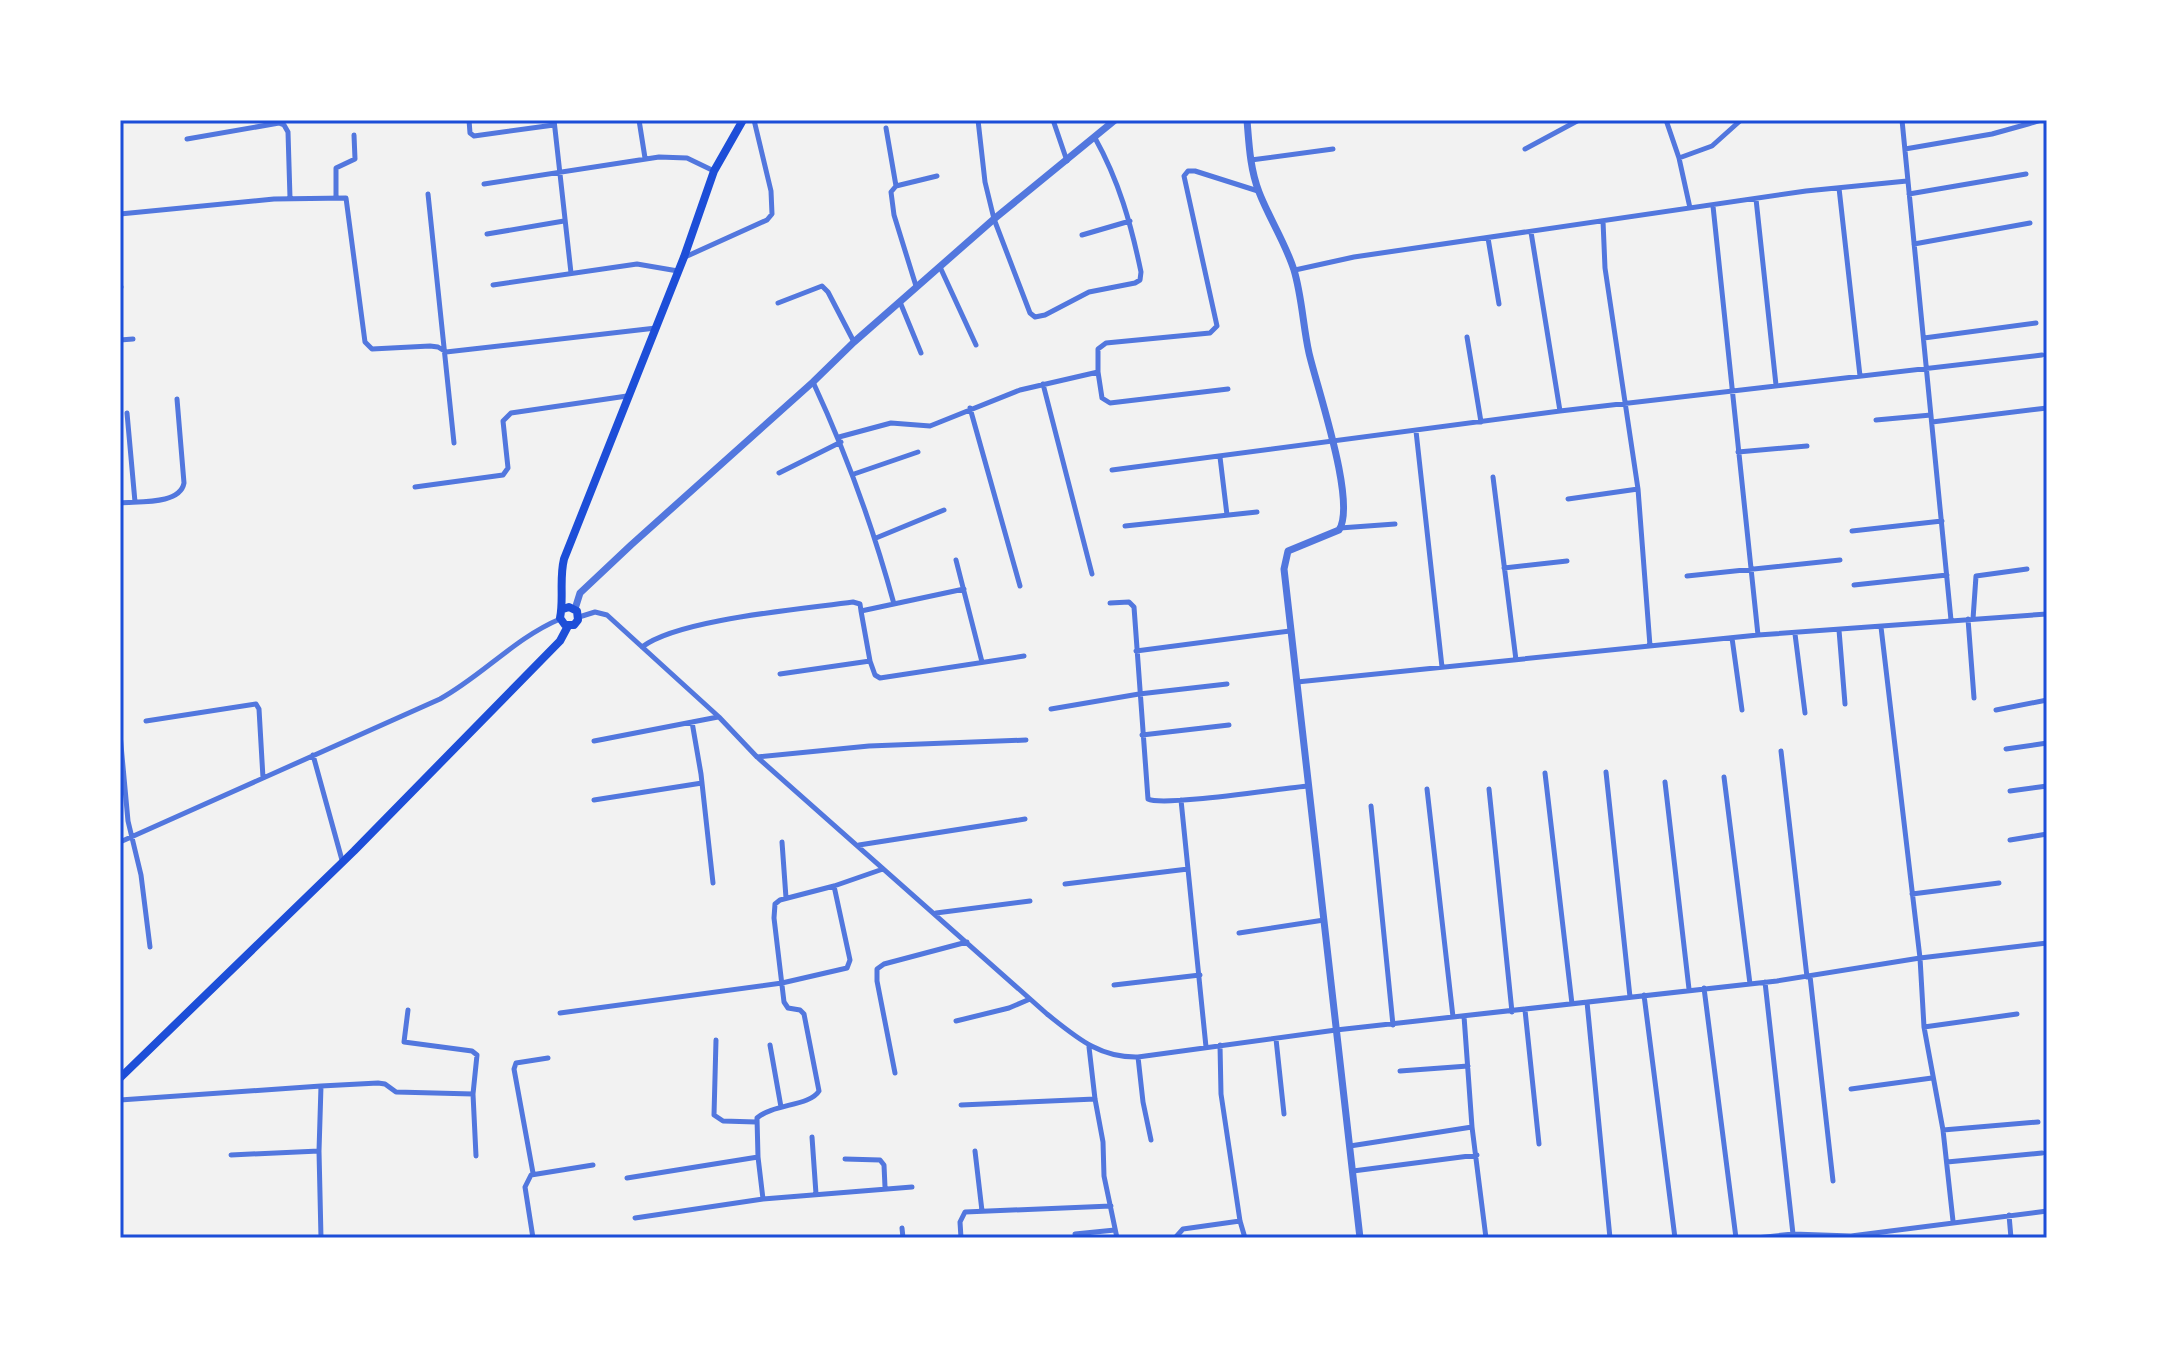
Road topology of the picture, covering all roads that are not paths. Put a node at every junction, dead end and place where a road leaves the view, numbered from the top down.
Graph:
1 (469, 120) edge
2 (639, 120) edge
3 (743, 120) edge
4 (754, 120) edge
5 (978, 120) edge
6 (1053, 120) edge
7 (1115, 120) edge
8 (1247, 120) edge
9 (1579, 120) edge
10 (1666, 120) edge
11 (1741, 120) edge
12 (1902, 120) edge
13 (2041, 120) edge
14 (554, 122) edge
15 (2027, 122) edge
16 (886, 128) dead end
17 (354, 135) dead end
18 (1095, 138) junction
19 (187, 139) dead end
20 (1333, 149) dead end
21 (1525, 149) dead end
22 (1905, 149) junction
23 (1679, 158) junction
24 (645, 159) junction
25 (1251, 160) junction
26 (1067, 161) junction
27 (714, 171) junction
28 (559, 174) junction
29 (2026, 174) dead end
30 (937, 176) dead end
31 (1907, 181) junction
32 (484, 184) dead end
33 (896, 186) junction
34 (1839, 188) junction
35 (1258, 191) junction
36 (428, 194) dead end
37 (1908, 195) junction
38 (336, 196) junction
39 (290, 198) junction
40 (1756, 199) junction
41 (1713, 206) junction
42 (1690, 208) junction
43 (120, 214) edge
44 (994, 219) junction
45 (564, 221) junction
46 (1130, 221) junction
47 (1603, 221) junction
48 (2030, 223) dead end
49 (1531, 232) junction
50 (487, 234) dead end
51 (1082, 235) dead end
52 (1488, 238) junction
53 (1914, 244) junction
54 (684, 257) junction
55 (940, 266) junction
56 (1294, 270) junction
57 (678, 271) junction
58 (571, 273) junction
59 (493, 285) dead end
60 (916, 286) junction
61 (899, 301) junction
62 (778, 303) dead end
63 (1499, 304) dead end
64 (2036, 323) dead end
65 (656, 328) junction
66 (1467, 337) dead end
67 (1924, 338) junction
68 (133, 339) dead end
69 (120, 340) edge
70 (854, 342) junction
71 (976, 345) dead end
72 (446, 352) junction
73 (921, 353) dead end
74 (2042, 355) dead end
75 (1927, 368) junction
76 (1098, 372) junction
77 (1860, 376) junction
78 (813, 382) junction
79 (1043, 384) junction
80 (1776, 385) junction
81 (1228, 389) dead end
82 (1731, 391) junction
83 (628, 396) junction
84 (177, 399) dead end
85 (1623, 404) junction
86 (970, 408) junction
87 (2047, 408) edge
88 (1560, 411) junction
89 (127, 413) dead end
90 (1931, 415) junction
91 (1876, 420) dead end
92 (1481, 422) junction
93 (1932, 422) junction
94 (1416, 431) junction
95 (840, 439) junction
96 (1332, 440) junction
97 (454, 443) dead end
98 (1807, 446) dead end
99 (918, 452) dead end
100 (1738, 452) junction
101 (1220, 457) junction
102 (1112, 470) dead end
103 (779, 473) dead end
104 (854, 474) junction
105 (1493, 477) dead end
106 (415, 487) dead end
107 (1638, 489) junction
108 (1568, 499) dead end
109 (135, 502) junction
110 (120, 503) edge
111 (944, 510) dead end
112 (1257, 512) dead end
113 (1227, 515) junction
114 (1942, 521) junction
115 (1395, 524) dead end
116 (1125, 526) dead end
117 (1340, 528) junction
118 (1852, 531) dead end
119 (876, 538) junction
120 (956, 560) dead end
121 (1840, 560) dead end
122 (1567, 561) dead end
123 (1504, 568) junction
124 (1752, 568) junction
125 (2027, 569) dead end
126 (1092, 574) dead end
127 (1947, 575) junction
128 (1687, 576) dead end
129 (1854, 585) dead end
130 (1020, 586) dead end
131 (964, 589) junction
132 (1110, 603) dead end
133 (894, 604) junction
134 (563, 609) junction
135 (861, 611) junction
136 (577, 613) junction
137 (2047, 614) edge
138 (560, 619) junction
139 (1971, 619) junction
140 (1951, 620) junction
141 (568, 626) junction
142 (1881, 627) junction
143 (1839, 630) junction
144 (1290, 631) junction
145 (1795, 634) junction
146 (1758, 635) junction
147 (1732, 638) junction
148 (1650, 646) junction
149 (642, 647) junction
150 (1136, 651) junction
151 (1024, 656) dead end
152 (1516, 660) junction
153 (870, 661) junction
154 (982, 662) junction
155 (1442, 667) junction
156 (780, 674) dead end
157 (1297, 682) junction
158 (1227, 684) dead end
159 (1139, 694) junction
160 (1974, 698) dead end
161 (2047, 700) edge
162 (1845, 704) dead end
163 (1051, 709) dead end
164 (1742, 710) dead end
165 (1996, 710) dead end
166 (1805, 713) dead end
167 (719, 717) junction
168 (146, 721) dead end
169 (692, 722) junction
170 (1229, 725) dead end
171 (120, 734) edge
172 (1142, 735) junction
173 (1026, 740) dead end
174 (594, 741) dead end
175 (2047, 743) edge
176 (2006, 749) dead end
177 (1781, 751) dead end
178 (313, 755) junction
179 (757, 757) junction
180 (1606, 772) dead end
181 (1545, 773) dead end
182 (1724, 777) dead end
183 (263, 778) junction
184 (1665, 782) dead end
185 (702, 783) junction
186 (1308, 786) junction
187 (2047, 786) edge
188 (1427, 789) dead end
189 (1489, 789) dead end
190 (2010, 791) dead end
191 (594, 800) dead end
192 (1181, 800) junction
193 (1371, 806) dead end
194 (1025, 819) dead end
195 (2047, 834) edge
196 (131, 837) junction
197 (2010, 840) dead end
198 (120, 842) edge
199 (782, 842) dead end
200 (858, 845) junction
201 (342, 860) junction
202 (883, 869) junction
203 (1188, 869) junction
204 (713, 883) dead end
205 (1999, 883) dead end
206 (1065, 884) dead end
207 (834, 886) junction
208 (1912, 894) junction
209 (786, 898) junction
210 (1030, 901) dead end
211 (935, 913) junction
212 (1324, 920) junction
213 (1239, 933) dead end
214 (967, 942) junction
215 (2047, 943) edge
216 (150, 947) dead end
217 (1920, 958) junction
218 (1200, 975) junction
219 (1808, 977) junction
220 (1765, 982) junction
221 (782, 983) junction
222 (1750, 984) junction
223 (1114, 985) dead end
224 (1704, 988) junction
225 (1689, 989) junction
226 (1644, 995) junction
227 (1630, 997) junction
228 (1030, 999) junction
229 (1587, 1002) junction
230 (1572, 1004) junction
231 (408, 1010) dead end
232 (1525, 1010) junction
233 (1512, 1012) junction
234 (560, 1013) dead end
235 (2017, 1014) dead end
236 (1464, 1016) junction
237 (1453, 1017) junction
238 (956, 1021) dead end
239 (1393, 1025) junction
240 (1924, 1027) junction
241 (1336, 1030) junction
242 (1276, 1039) junction
243 (716, 1040) dead end
244 (770, 1045) dead end
245 (1220, 1045) junction
246 (1209, 1046) junction
247 (1089, 1047) junction
248 (1138, 1057) junction
249 (548, 1058) dead end
250 (1468, 1066) junction
251 (1400, 1071) dead end
252 (895, 1073) dead end
253 (120, 1078) edge
254 (1932, 1078) junction
255 (321, 1086) junction
256 (1851, 1089) dead end
257 (473, 1094) junction
258 (1095, 1099) junction
259 (120, 1100) edge
260 (961, 1105) dead end
261 (781, 1107) junction
262 (1284, 1114) dead end
263 (756, 1122) junction
264 (2038, 1122) dead end
265 (1472, 1127) junction
266 (1943, 1130) junction
267 (812, 1137) dead end
268 (1151, 1140) dead end
269 (1539, 1144) dead end
270 (1350, 1146) junction
271 (319, 1151) junction
272 (975, 1151) dead end
273 (2042, 1153) dead end
274 (231, 1155) dead end
275 (1477, 1155) junction
276 (476, 1156) dead end
277 (758, 1157) junction
278 (845, 1159) dead end
279 (1947, 1162) junction
280 (593, 1165) dead end
281 (1353, 1171) junction
282 (533, 1173) junction
283 (627, 1178) dead end
284 (1833, 1181) dead end
285 (885, 1187) junction
286 (912, 1187) dead end
287 (816, 1194) junction
288 (763, 1199) junction
289 (1111, 1206) junction
290 (982, 1211) junction
291 (2047, 1211) edge
292 (2009, 1215) junction
293 (635, 1218) dead end
294 (1240, 1221) junction
295 (1953, 1221) junction
296 (902, 1228) dead end
297 (1115, 1230) junction
298 (1075, 1234) dead end
299 (1793, 1234) junction
300 (1851, 1237) edge
301 (321, 1238) edge
302 (533, 1238) edge
303 (903, 1238) edge
304 (961, 1238) edge
305 (1117, 1238) edge
306 (1175, 1238) edge
307 (1245, 1238) edge
308 (1360, 1238) edge
309 (1486, 1238) edge
310 (1610, 1238) edge
311 (1675, 1238) edge
312 (1736, 1238) edge
313 (1756, 1238) edge
314 (1764, 1238) edge
315 (2011, 1238) edge

1 - 14 street
2 - 24 street
3 - 27 main road
4 - 54 street
5 - 44 street
6 - 26 street
7 - 18 street
8 - 25 street
9 - 21 street
10 - 23 street
11 - 23 street
12 - 22 street
13 - 15 street
14 - 28 street
15 - 22 street
16 - 33 street
17 - 38 street
18 - 26 street
18 - 46 street
19 - 39 street
20 - 25 street
22 - 31 street
23 - 42 street
24 - 27 street
24 - 28 street
25 - 35 street
26 - 44 street
27 - 54 main road
28 - 32 street
28 - 45 street
29 - 37 street
30 - 33 street
31 - 34 street
31 - 37 street
33 - 60 street
34 - 40 street
34 - 77 street
35 - 56 street
35 - 76 street
36 - 72 street
37 - 53 street
38 - 39 street
38 - 72 street
39 - 43 street
40 - 41 street
40 - 80 street
41 - 42 street
41 - 82 street
42 - 47 street
44 - 46 street
44 - 55 street
45 - 50 street
45 - 58 street
46 - 51 street
47 - 49 street
47 - 85 street
48 - 53 street
49 - 52 street
49 - 88 street
52 - 56 street
52 - 63 street
53 - 67 street
54 - 57 main road
55 - 60 street
55 - 71 street
56 - 96 street
57 - 58 street
57 - 65 main road
58 - 59 street
60 - 61 street
61 - 70 street
61 - 73 street
62 - 70 street
64 - 67 street
65 - 72 street
65 - 83 main road
66 - 92 street
67 - 75 street
68 - 69 street
70 - 78 street
72 - 97 street
74 - 75 street
75 - 77 street
75 - 90 street
76 - 79 street
76 - 81 street
77 - 80 street
78 - 95 street
78 - 136 street
79 - 86 street
79 - 126 street
80 - 82 street
82 - 85 street
82 - 100 street
83 - 106 street
83 - 134 main road
84 - 109 street
85 - 88 street
85 - 107 street
86 - 95 street
86 - 130 street
87 - 93 street
88 - 92 street
89 - 109 street
90 - 91 street
90 - 93 street
92 - 94 street
93 - 114 street
94 - 96 street
94 - 155 street
95 - 103 street
95 - 104 street
96 - 101 street
96 - 117 street
98 - 100 street
99 - 104 street
100 - 124 street
101 - 102 street
101 - 113 street
104 - 119 street
105 - 123 street
107 - 108 street
107 - 148 street
109 - 110 street
111 - 119 street
112 - 113 street
113 - 116 street
114 - 118 street
114 - 127 street
115 - 117 street
117 - 144 street
119 - 133 street
120 - 131 street
121 - 124 street
122 - 123 street
123 - 152 street
124 - 128 street
124 - 146 street
125 - 139 street
127 - 129 street
127 - 140 street
131 - 133 street
131 - 154 street
132 - 150 street
133 - 135 street
134 - 136 main road
134 - 138 main road
135 - 149 street
135 - 153 street
136 - 141 main road
136 - 149 street
137 - 139 street
138 - 141 main road
138 - 178 street
139 - 140 street
139 - 160 street
140 - 142 street
141 - 201 main road
142 - 143 street
142 - 208 street
143 - 145 street
143 - 162 street
144 - 150 street
144 - 157 street
145 - 146 street
145 - 166 street
146 - 147 street
147 - 148 street
147 - 164 street
148 - 152 street
149 - 167 street
150 - 159 street
151 - 154 street
152 - 155 street
153 - 154 street
153 - 156 street
155 - 157 street
157 - 186 street
158 - 159 street
159 - 163 street
159 - 172 street
161 - 165 street
167 - 169 street
167 - 179 street
168 - 183 street
169 - 174 street
169 - 185 street
170 - 172 street
171 - 196 street
172 - 192 street
173 - 179 street
175 - 176 street
177 - 219 street
178 - 183 street
178 - 201 street
179 - 200 street
180 - 227 street
181 - 230 street
182 - 222 street
183 - 196 street
184 - 225 street
185 - 191 street
185 - 204 street
186 - 192 street
186 - 212 street
187 - 190 street
188 - 237 street
189 - 233 street
192 - 203 street
193 - 239 street
194 - 200 street
195 - 197 street
196 - 198 street
196 - 216 street
199 - 209 street
200 - 202 street
201 - 253 main road
202 - 207 street
202 - 211 street
203 - 206 street
203 - 218 street
205 - 208 street
207 - 209 street
207 - 221 street
208 - 217 street
209 - 221 street
210 - 211 street
211 - 214 street
212 - 213 street
212 - 241 street
214 - 228 street
214 - 252 street
215 - 217 street
217 - 219 street
217 - 240 street
218 - 223 street
218 - 246 street
219 - 220 street
219 - 284 street
220 - 222 street
220 - 299 street
221 - 234 street
221 - 261 street
222 - 224 street
224 - 225 street
224 - 312 street
225 - 226 street
226 - 227 street
226 - 311 street
227 - 229 street
228 - 238 street
228 - 247 street
229 - 230 street
229 - 310 street
230 - 232 street
231 - 257 street
232 - 233 street
232 - 269 street
233 - 236 street
235 - 240 street
236 - 237 street
236 - 250 street
237 - 239 street
239 - 241 street
240 - 254 street
241 - 242 street
241 - 270 street
242 - 245 street
242 - 262 street
243 - 263 street
244 - 261 street
245 - 246 street
245 - 294 street
246 - 248 street
247 - 248 street
247 - 258 street
248 - 268 street
249 - 282 street
250 - 251 street
250 - 265 street
254 - 256 street
254 - 266 street
255 - 257 street
255 - 259 street
255 - 271 street
257 - 276 street
258 - 260 street
258 - 289 street
261 - 263 street
263 - 277 street
264 - 266 street
265 - 270 street
265 - 275 street
266 - 279 street
267 - 287 street
270 - 281 street
271 - 274 street
271 - 301 street
272 - 290 street
273 - 279 street
275 - 281 street
275 - 309 street
277 - 283 street
277 - 288 street
278 - 285 street
279 - 295 street
280 - 282 street
281 - 308 street
282 - 302 street
285 - 286 street
285 - 287 street
287 - 288 street
288 - 293 street
289 - 290 street
289 - 297 street
290 - 304 street
291 - 292 street
292 - 295 street
292 - 315 street
294 - 306 street
294 - 307 street
295 - 300 street
296 - 303 street
297 - 298 street
297 - 305 street
299 - 300 street
299 - 314 street
313 - 314 street

